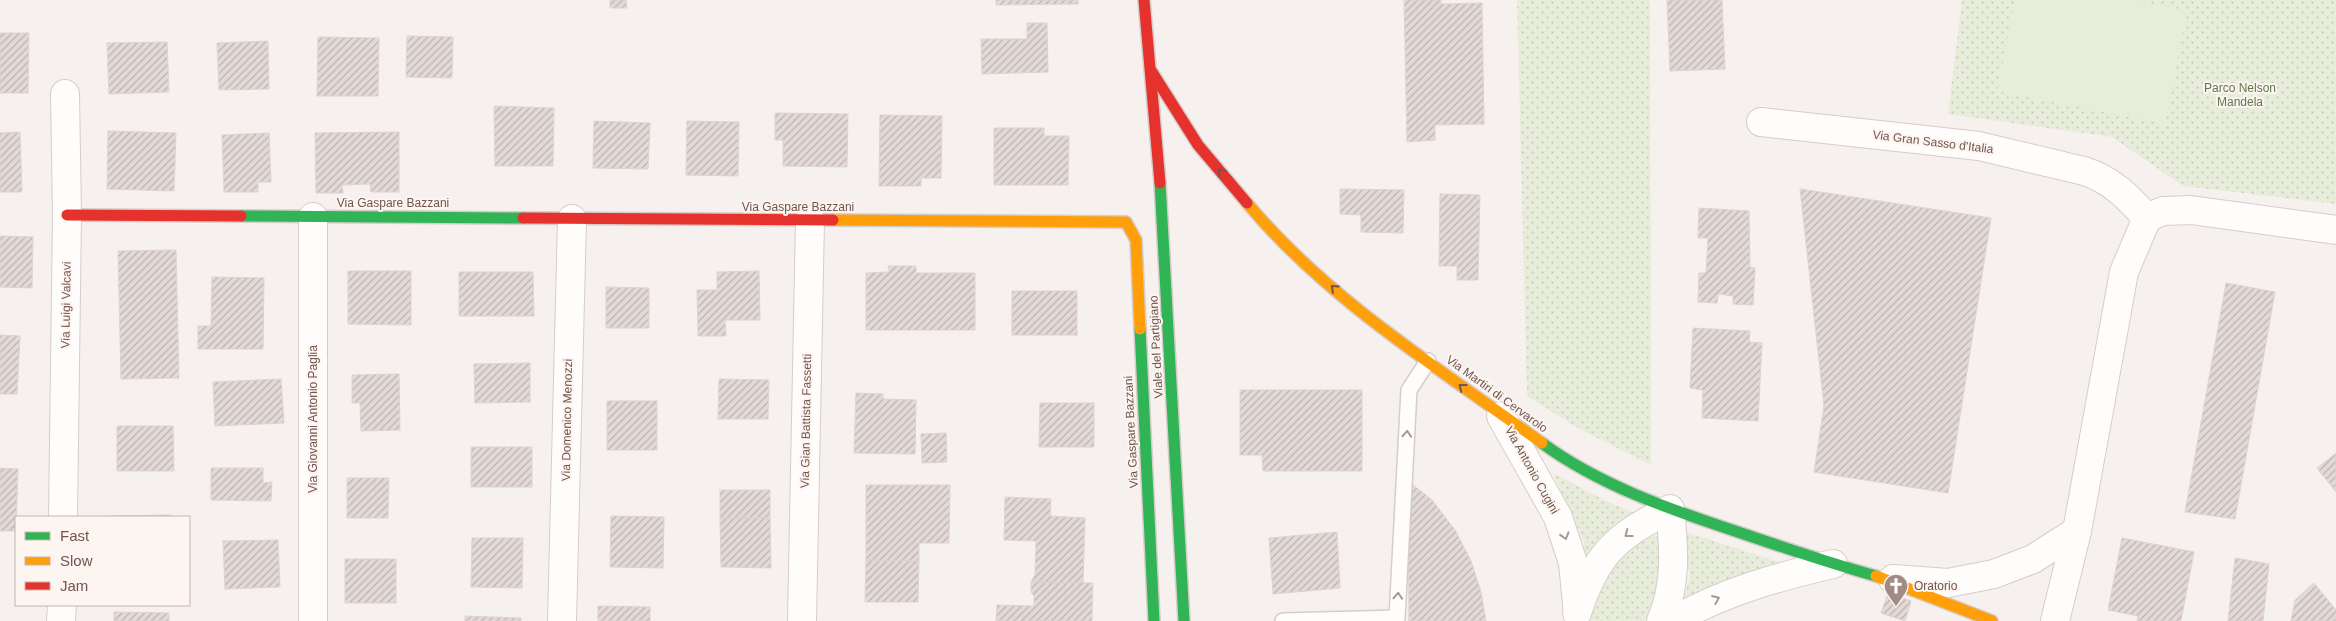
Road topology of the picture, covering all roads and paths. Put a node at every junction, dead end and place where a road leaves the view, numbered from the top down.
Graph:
1 (1144, 0) edge
2 (1152, 72) junction
3 (66, 94) dead end
4 (1760, 122) dead end
5 (67, 215) junction
6 (313, 217) junction
7 (572, 218) junction
8 (2147, 218) junction
9 (810, 220) junction
10 (2336, 230) edge
11 (1428, 361) junction
12 (1501, 416) junction
13 (1670, 509) junction
14 (63, 516) edge
15 (2077, 531) junction
16 (1833, 564) junction
17 (1886, 579) junction
18 (62, 606) edge
19 (1577, 617) edge
20 (61, 621) edge
21 (313, 621) edge
22 (562, 621) edge
23 (802, 621) edge
24 (1154, 621) edge
25 (1184, 621) edge
26 (1283, 621) edge
27 (1661, 621) edge
28 (1673, 621) edge
29 (1992, 621) edge
30 (2055, 621) edge

1 - 2 street, Via Martiri di Cervarolo
11 -> 2 street, Via Martiri di Cervarolo
2 - 25 street, Viale del Partigiano
3 - 5 street, Via Luigi Valcavi
4 - 8 street, Via Gran Sasso d'Italia
5 - 6 street, Via Gaspare Bazzani
5 - 14 street, Via Luigi Valcavi
6 - 7 street, Via Gaspare Bazzani
6 - 21 street, Via Giovanni Antonio Paglia
7 - 9 street, Via Gaspare Bazzani
7 - 22 street, Via Domenico Menozzi
8 - 10 street
8 - 15 street
9 - 23 street, Via Gian Battista Fassetti
9 - 24 street, Via Gaspare Bazzani
12 -> 11 street, Via Martiri di Cervarolo
26 -> 11 lane
12 - 13 street, Via Martiri di Cervarolo
12 -> 19 street, Via Antonio Cugini
13 - 16 street, Via Martiri di Cervarolo
13 -> 19 street, Via Antonio Cugini
13 - 27 street
15 - 17 street
15 - 30 street
16 - 17 street, Via Martiri di Cervarolo
28 -> 16 street
17 - 29 street, Via Martiri di Cervarolo
18 - 20 street

